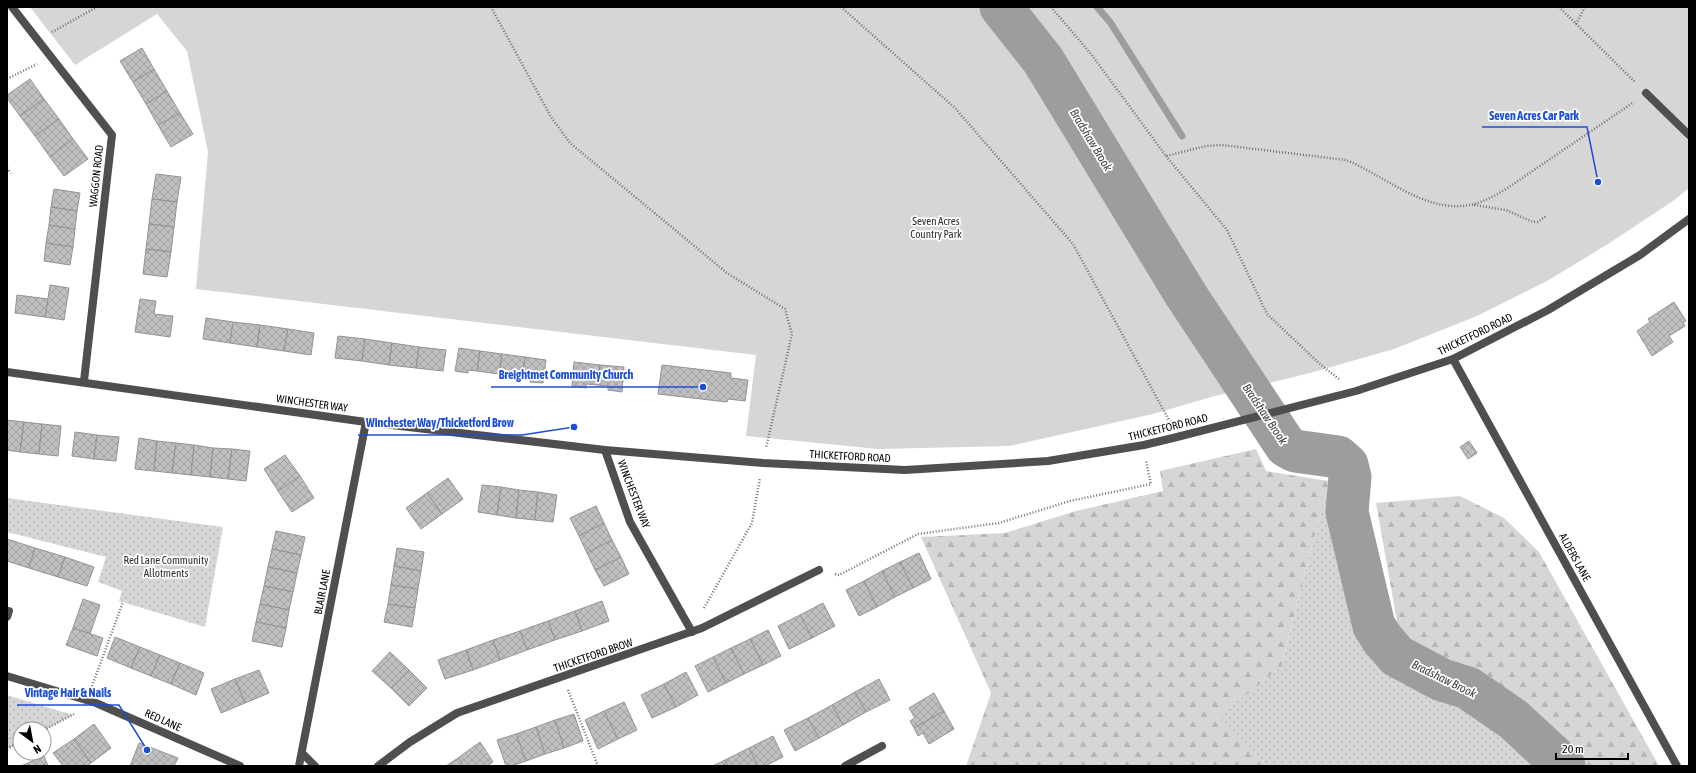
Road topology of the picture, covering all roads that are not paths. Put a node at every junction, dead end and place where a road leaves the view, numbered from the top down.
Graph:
1 (12, 7) edge
2 (1646, 93) road end
3 (1689, 135) edge
4 (1689, 219) edge
5 (1453, 359) junction
6 (7, 372) edge
7 (84, 382) junction
8 (366, 422) junction
9 (605, 450) junction
10 (819, 570) road end
11 (692, 632) junction
12 (7, 676) edge
13 (882, 746) dead end
14 (302, 753) junction
15 (240, 766) edge
16 (299, 766) edge
17 (315, 766) edge
18 (378, 766) edge
19 (846, 766) edge
20 (1677, 766) edge

1 - 7 street, WAGGON ROAD
2 - 3 street
4 - 5 street, THICKETFORD ROAD
5 - 9 street, THICKETFORD ROAD
5 - 20 street, ALDERS LANE
6 - 7 street, WINCHESTER WAY
7 - 8 street, WINCHESTER WAY
8 - 9 street, WINCHESTER WAY
8 - 14 street, BLAIR LANE
9 - 11 street, WINCHESTER WAY
10 - 11 street, THICKETFORD BROW
11 - 18 street, THICKETFORD BROW
12 - 15 street, RED LANE
13 - 19 street
14 - 16 street, BLAIR LANE
14 - 17 street

